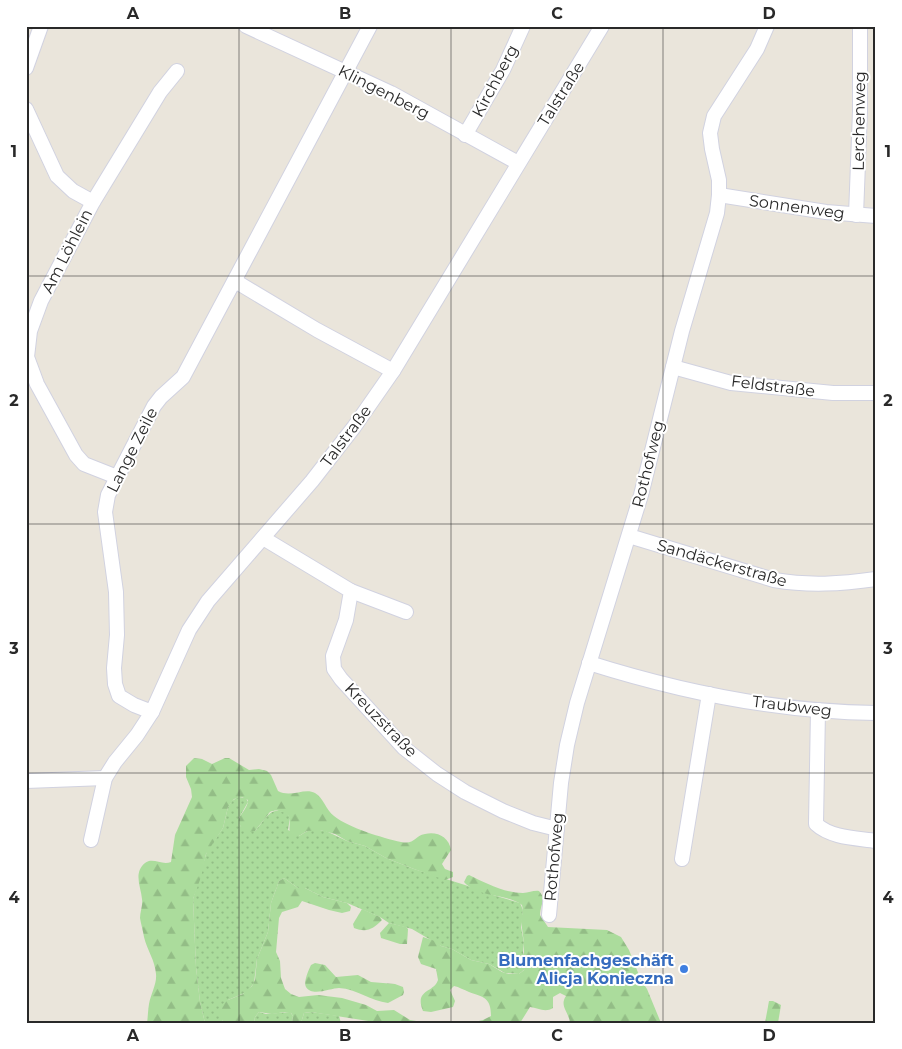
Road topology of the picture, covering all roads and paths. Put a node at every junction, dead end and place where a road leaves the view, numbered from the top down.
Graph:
1 (41, 26) edge
2 (246, 26) edge
3 (370, 26) edge
4 (523, 26) edge
5 (602, 26) edge
6 (767, 26) edge
7 (860, 26) edge
8 (30, 41) edge
9 (26, 68) edge
10 (178, 71) dead end
11 (344, 71) junction
12 (26, 109) edge
13 (465, 135) junction
14 (518, 163) junction
15 (719, 195) junction
16 (92, 202) junction
17 (856, 215) junction
18 (876, 216) edge
19 (235, 281) junction
20 (27, 356) edge
21 (673, 367) junction
22 (393, 371) junction
23 (876, 393) edge
24 (116, 477) junction
25 (629, 536) junction
26 (263, 538) junction
27 (876, 578) edge
28 (351, 591) junction
29 (406, 612) dead end
30 (589, 663) junction
31 (709, 694) junction
32 (818, 710) junction
33 (152, 712) junction
34 (876, 713) edge
35 (106, 778) junction
36 (26, 781) edge
37 (557, 829) junction
38 (91, 840) dead end
39 (876, 841) edge
40 (682, 859) dead end
41 (549, 915) dead end

1 - 8 street
2 - 11 street, Klingenberg
3 - 11 street, Lange Zeile
4 - 13 street, Kirchberg
5 - 14 street, Talstraße
6 - 15 street, Rothofweg
7 - 17 street, Lerchenweg
8 - 9 street
10 - 16 street, Am Löhlein
11 - 13 street, Klingenberg
11 - 19 street, Lange Zeile
12 - 16 street, Am Löhlein
13 - 14 street, Klingenberg
14 - 22 street, Talstraße
15 - 17 street, Sonnenweg
15 - 21 street, Rothofweg
16 - 20 street, Am Löhlein
17 - 18 street, Sonnenweg
19 - 22 street
19 - 24 street, Lange Zeile
20 - 24 street, Am Löhlein
21 - 23 street, Feldstraße
21 - 25 street, Rothofweg
22 - 26 street, Talstraße
24 - 33 street, Lange Zeile
25 - 27 street, Sandäckerstraße
25 - 30 street, Rothofweg
26 - 28 street
26 - 33 street, Talstraße
28 - 29 street
28 - 37 street, Kreuzstraße
30 - 31 street, Traubweg
30 - 37 street, Rothofweg
31 - 32 street, Traubweg
31 - 40 street
32 - 34 street, Traubweg
32 - 39 street
33 - 35 street, Talstraße
35 - 36 street
35 - 38 street, Talstraße
37 - 41 street, Rothofweg

